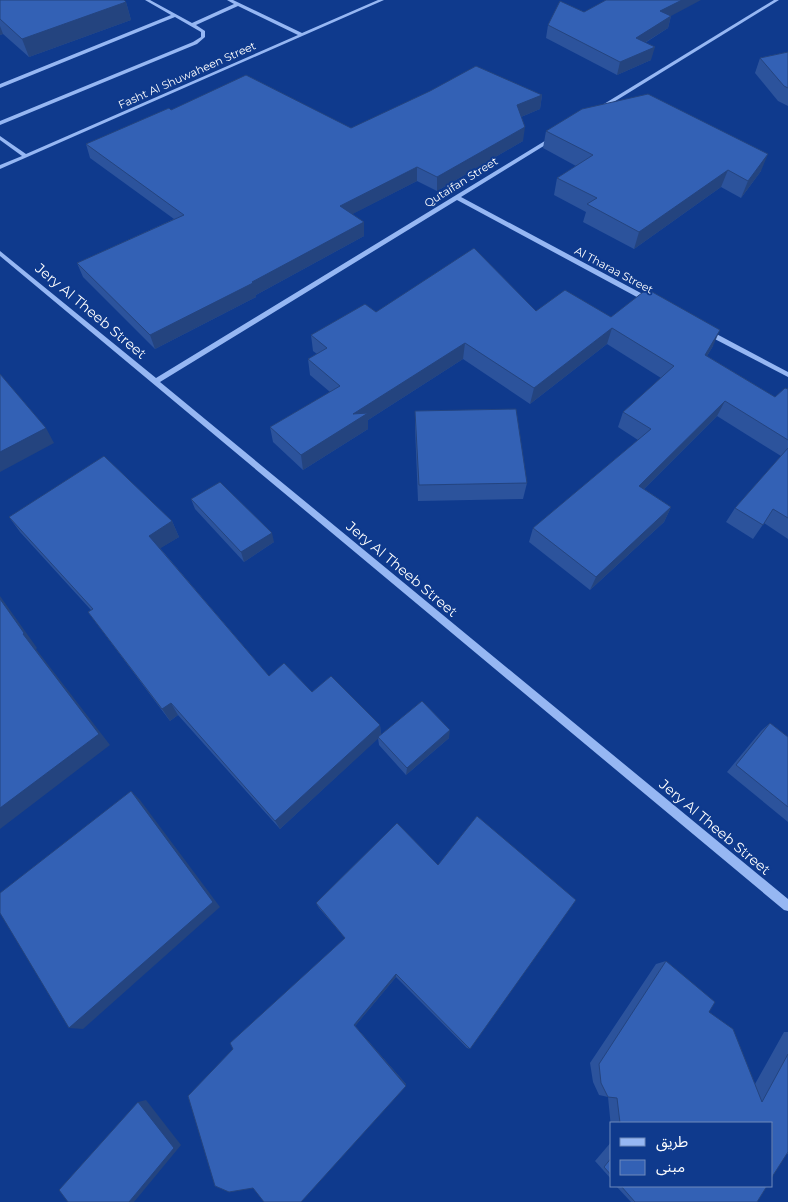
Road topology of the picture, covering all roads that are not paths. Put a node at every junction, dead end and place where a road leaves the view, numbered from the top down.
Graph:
1 (147, 0) edge
2 (229, 0) edge
3 (382, 0) edge
4 (778, 0) edge
5 (238, 4) junction
6 (176, 15) junction
7 (194, 24) junction
8 (301, 35) junction
9 (0, 86) edge
10 (600, 109) edge
11 (0, 123) edge
12 (558, 135) edge
13 (0, 138) edge
14 (26, 156) junction
15 (0, 167) edge
16 (456, 197) junction
17 (0, 253) edge
18 (657, 305) edge
19 (701, 328) edge
20 (788, 375) edge
21 (154, 382) junction
22 (788, 906) edge

1 - 6 street
2 - 5 street
3 - 8 street, Fasht Al Shuwaheen Street
4 - 10 street
5 - 7 street
5 - 8 street
6 - 7 street
6 - 9 street
7 - 11 street
8 - 14 street, Fasht Al Shuwaheen Street
12 - 16 street, Qutaifan Street
13 - 14 street
14 - 15 street, Fasht Al Shuwaheen Street
16 - 18 street, Al Tharaa Street
16 - 21 street, Qutaifan Street
17 - 21 street, Jery Al Theeb Street
19 - 20 street
21 - 22 street, Jery Al Theeb Street

